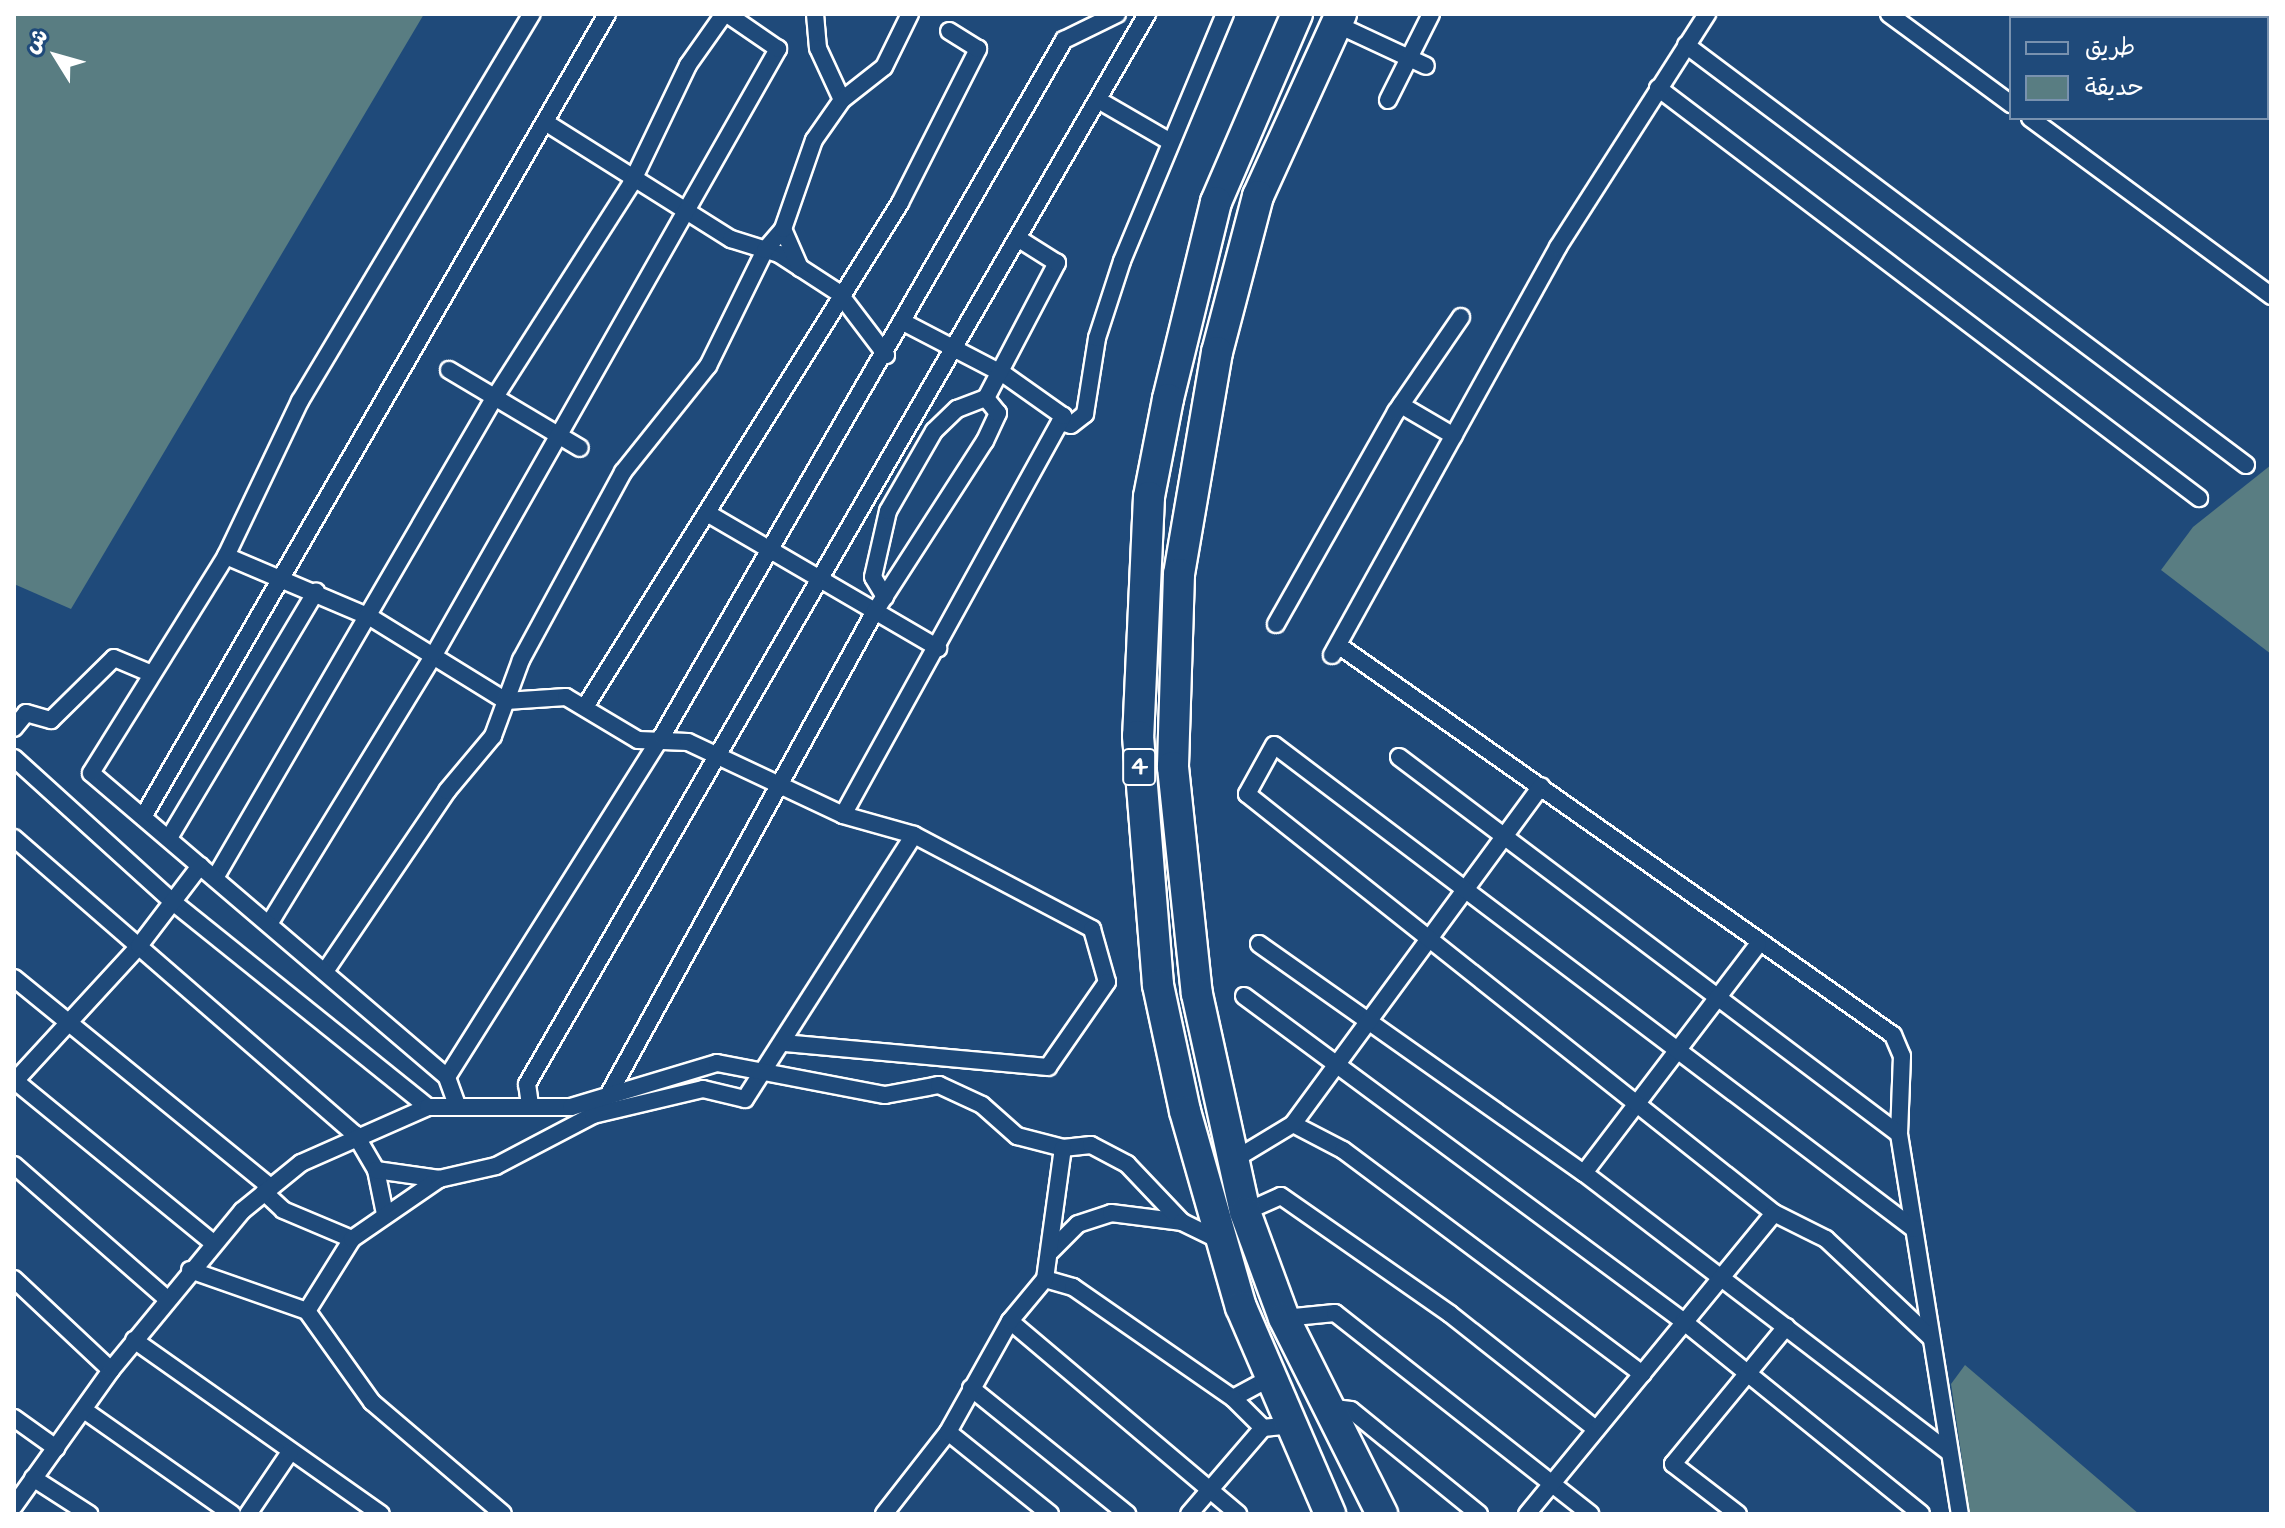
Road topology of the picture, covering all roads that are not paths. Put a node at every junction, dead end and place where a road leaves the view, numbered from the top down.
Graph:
1 (532, 14) edge
2 (607, 14) edge
3 (726, 14) edge
4 (815, 14) edge
5 (910, 14) edge
6 (1117, 14) edge
7 (1147, 14) edge
8 (1225, 14) edge
9 (1297, 14) edge
10 (1431, 14) edge
11 (1707, 14) edge
12 (1889, 14) edge
13 (1338, 19) edge
14 (949, 31) dead end
15 (1686, 45) junction
16 (1406, 57) junction
17 (1426, 66) dead end
18 (1658, 88) junction
19 (842, 100) junction
20 (1388, 100) dead end
21 (1100, 101) junction
22 (2009, 103) edge
23 (2033, 120) edge
24 (545, 122) junction
25 (1169, 141) junction
26 (631, 174) junction
27 (685, 209) junction
28 (783, 229) junction
29 (1019, 239) junction
30 (765, 250) junction
31 (800, 268) junction
32 (839, 293) junction
33 (2271, 296) edge
34 (1461, 317) dead end
35 (905, 323) junction
36 (950, 349) junction
37 (886, 355) junction
38 (449, 370) dead end
39 (1005, 375) junction
40 (986, 398) junction
41 (493, 400) junction
42 (1401, 405) junction
43 (1060, 422) junction
44 (554, 433) junction
45 (1454, 436) junction
46 (580, 448) dead end
47 (2246, 465) dead end
48 (2199, 498) dead end
49 (707, 513) junction
50 (766, 550) junction
51 (226, 556) junction
52 (282, 580) junction
53 (816, 581) junction
54 (316, 591) junction
55 (885, 597) junction
56 (874, 613) junction
57 (370, 617) junction
58 (1276, 624) dead end
59 (938, 648) junction
60 (435, 653) junction
61 (152, 674) junction
62 (506, 701) junction
63 (585, 707) junction
64 (14, 728) edge
65 (662, 736) junction
66 (1399, 757) dead end
67 (14, 758) edge
68 (717, 758) junction
69 (1541, 786) junction
70 (781, 787) junction
71 (843, 815) junction
72 (143, 817) junction
73 (914, 835) junction
74 (14, 838) edge
75 (169, 838) junction
76 (1500, 838) junction
77 (200, 866) junction
78 (215, 878) junction
79 (1462, 888) junction
80 (173, 902) junction
81 (269, 924) junction
82 (1427, 935) junction
83 (1259, 944) dead end
84 (1758, 945) junction
85 (139, 946) junction
86 (326, 970) junction
87 (14, 978) edge
88 (1244, 996) dead end
89 (1719, 997) junction
90 (1368, 1019) junction
91 (69, 1025) junction
92 (785, 1043) junction
93 (1677, 1050) junction
94 (1336, 1066) junction
95 (769, 1070) junction
96 (447, 1077) junction
97 (14, 1081) edge
98 (610, 1092) junction
99 (457, 1105) junction
100 (530, 1105) junction
101 (1638, 1105) junction
102 (428, 1107) junction
103 (1293, 1124) junction
104 (355, 1134) junction
105 (1899, 1134) junction
106 (1063, 1148) junction
107 (1232, 1161) junction
108 (14, 1165) edge
109 (376, 1170) junction
110 (1584, 1173) junction
111 (439, 1179) junction
112 (267, 1190) junction
113 (1245, 1212) junction
114 (1774, 1213) junction
115 (385, 1214) junction
116 (1182, 1222) junction
117 (1914, 1229) junction
118 (352, 1239) junction
119 (1217, 1239) junction
120 (212, 1242) junction
121 (1051, 1251) junction
122 (190, 1270) junction
123 (14, 1279) edge
124 (1045, 1279) junction
125 (1720, 1281) junction
126 (167, 1299) junction
127 (307, 1311) junction
128 (1284, 1318) junction
129 (1010, 1321) junction
130 (1683, 1321) junction
131 (1786, 1327) junction
132 (1931, 1338) junction
133 (134, 1340) junction
134 (111, 1370) junction
135 (1748, 1373) junction
136 (1642, 1374) junction
137 (1270, 1378) junction
138 (971, 1388) junction
139 (1233, 1398) junction
140 (1326, 1407) junction
141 (84, 1410) junction
142 (14, 1418) edge
143 (1276, 1426) junction
144 (1593, 1427) junction
145 (948, 1432) junction
146 (56, 1448) junction
147 (1948, 1451) junction
148 (290, 1452) junction
149 (33, 1478) junction
150 (1553, 1481) junction
151 (1207, 1489) junction
152 (14, 1506) edge
153 (1323, 1511) edge
154 (500, 1513) edge
155 (89, 1514) edge
156 (232, 1514) edge
157 (248, 1514) edge
158 (381, 1514) edge
159 (884, 1514) edge
160 (1050, 1514) edge
161 (1127, 1514) edge
162 (1189, 1514) edge
163 (1238, 1514) edge
164 (1382, 1514) edge
165 (1479, 1514) edge
166 (1527, 1514) edge
167 (1590, 1514) edge
168 (1738, 1514) edge
169 (1921, 1514) edge
170 (1960, 1514) edge

1 - 51 street
2 - 24 street
3 - 26 street
3 - 27 street
4 - 19 street
5 - 19 street
6 - 35 street
7 - 21 street
8 - 25 street
9 - 119 highway, 4
10 - 16 street
11 - 15 street
12 - 22 street
13 - 16 street
13 - 107 highway, 4
14 - 32 street
15 - 18 street
15 - 47 street
16 - 17 street
16 - 20 street
18 - 45 street
18 - 48 street
19 - 28 street
21 - 25 street
21 - 29 street
23 - 33 street
24 - 26 street
24 - 52 street
25 - 43 street
26 - 27 street
26 - 41 street
27 - 30 street
27 - 44 street
28 - 30 street
28 - 31 street
29 - 36 street
29 - 39 street
30 - 31 street
30 - 62 street
31 - 32 street
32 - 37 street
32 - 49 street
34 - 42 street
35 - 36 street
35 - 37 street
36 - 39 street
36 - 53 street
37 - 50 street
38 - 41 street
39 - 40 street
39 - 43 street
40 - 55 street
40 - 55 street
41 - 44 street
41 - 57 street
42 - 45 street
42 - 58 street
43 - 59 street
44 - 46 street
44 - 60 street
45 - 69 street
49 - 50 street
49 - 63 street
50 - 53 street
50 - 65 street
51 - 52 street
51 - 61 street
52 - 54 street
52 - 72 street
53 - 56 street
53 - 68 street
54 - 57 street
54 - 75 street
55 - 56 street
56 - 59 street
56 - 70 street
57 - 60 street
57 - 78 street
59 - 71 street
60 - 62 street
60 - 81 street
61 - 64 street
61 - 72 street
62 - 63 street
62 - 86 street
63 - 65 street
65 - 68 street
65 - 96 street
66 - 76 street
67 - 80 street
68 - 70 street
68 - 100 street
69 - 76 street
69 - 84 street
70 - 71 street
70 - 98 street
71 - 73 street
72 - 75 street
73 - 92 street
73 - 92 street
74 - 85 street
75 - 77 street
76 - 79 street
76 - 89 street
77 - 78 street
77 - 80 street
78 - 81 street
79 - 82 street
79 - 82 street
79 - 93 street
80 - 85 street
80 - 102 street
81 - 86 street
82 - 90 street
82 - 101 street
83 - 90 street
84 - 89 street
84 - 105 street
85 - 91 street
85 - 104 street
86 - 96 street
87 - 91 street
88 - 94 street
89 - 93 street
89 - 105 street
90 - 94 street
90 - 110 street
91 - 97 street
91 - 112 street
92 - 95 street
93 - 101 street
93 - 117 street
94 - 103 street
94 - 130 street
95 - 98 street
95 - 106 street
95 - 111 street
96 - 99 street
97 - 120 street
98 - 100 street
99 - 100 street
99 - 102 street
101 - 110 street
101 - 114 street
102 - 104 street
103 - 107 street
103 - 136 street
104 - 109 street
104 - 112 street
105 - 117 street
106 - 116 street
106 - 121 street
107 - 113 highway, 4
108 - 126 street
109 - 111 street
109 - 115 street
110 - 125 street
111 - 115 street
112 - 118 street
112 - 120 street
113 - 128 highway, 4
113 - 144 street
114 - 125 street
114 - 132 street
115 - 118 street
116 - 119 street
116 - 121 street
117 - 132 street
118 - 127 street
119 - 137 highway, 4
120 - 122 street
121 - 124 street
122 - 126 street
122 - 127 street
123 - 134 street
124 - 129 street
124 - 139 street
125 - 130 street
125 - 131 street
126 - 133 street
127 - 154 street
128 - 140 highway, 4
128 - 150 street
129 - 138 street
129 - 151 street
130 - 135 street
130 - 136 street
131 - 135 street
131 - 147 street
132 - 147 street
133 - 134 street
133 - 148 street
134 - 141 street
135 - 168 street
135 - 169 street
136 - 144 street
137 - 139 street
137 - 143 highway, 4
138 - 145 street
138 - 161 street
139 - 143 street
140 - 164 highway, 4
140 - 165 street
141 - 146 street
141 - 156 street
142 - 146 street
143 - 151 street
143 - 153 highway, 4
144 - 150 street
145 - 159 street
145 - 160 street
146 - 149 street
147 - 170 street
148 - 157 street
148 - 158 street
149 - 152 street
149 - 155 street
150 - 166 street
150 - 167 street
151 - 162 street
151 - 163 street

